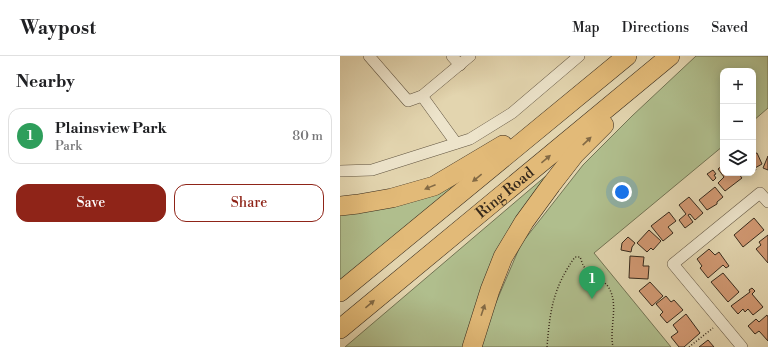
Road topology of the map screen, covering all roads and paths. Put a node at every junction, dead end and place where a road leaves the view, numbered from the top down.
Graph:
1 (369, 56) edge
2 (452, 56) edge
3 (470, 56) edge
4 (579, 56) edge
5 (626, 56) edge
6 (670, 56) edge
7 (678, 56) edge
8 (460, 65) junction
9 (422, 96) junction
10 (456, 143) junction
11 (340, 171) edge
12 (768, 202) edge
13 (340, 206) edge
14 (340, 292) edge
15 (721, 321) junction
16 (340, 329) edge
17 (472, 347) edge
18 (547, 347) edge
19 (613, 347) edge
20 (689, 347) edge
21 (742, 347) edge

1 - 9 street
2 - 8 street
3 - 8 street
4 - 10 street
5 -> 13 highway
5 -> 14 highway, Ring Road
16 -> 6 highway, Ring Road
17 -> 7 highway
8 - 9 street
9 - 10 street
10 - 11 street
12 - 15 street
15 - 20 path
15 - 21 street
18 - 19 path

